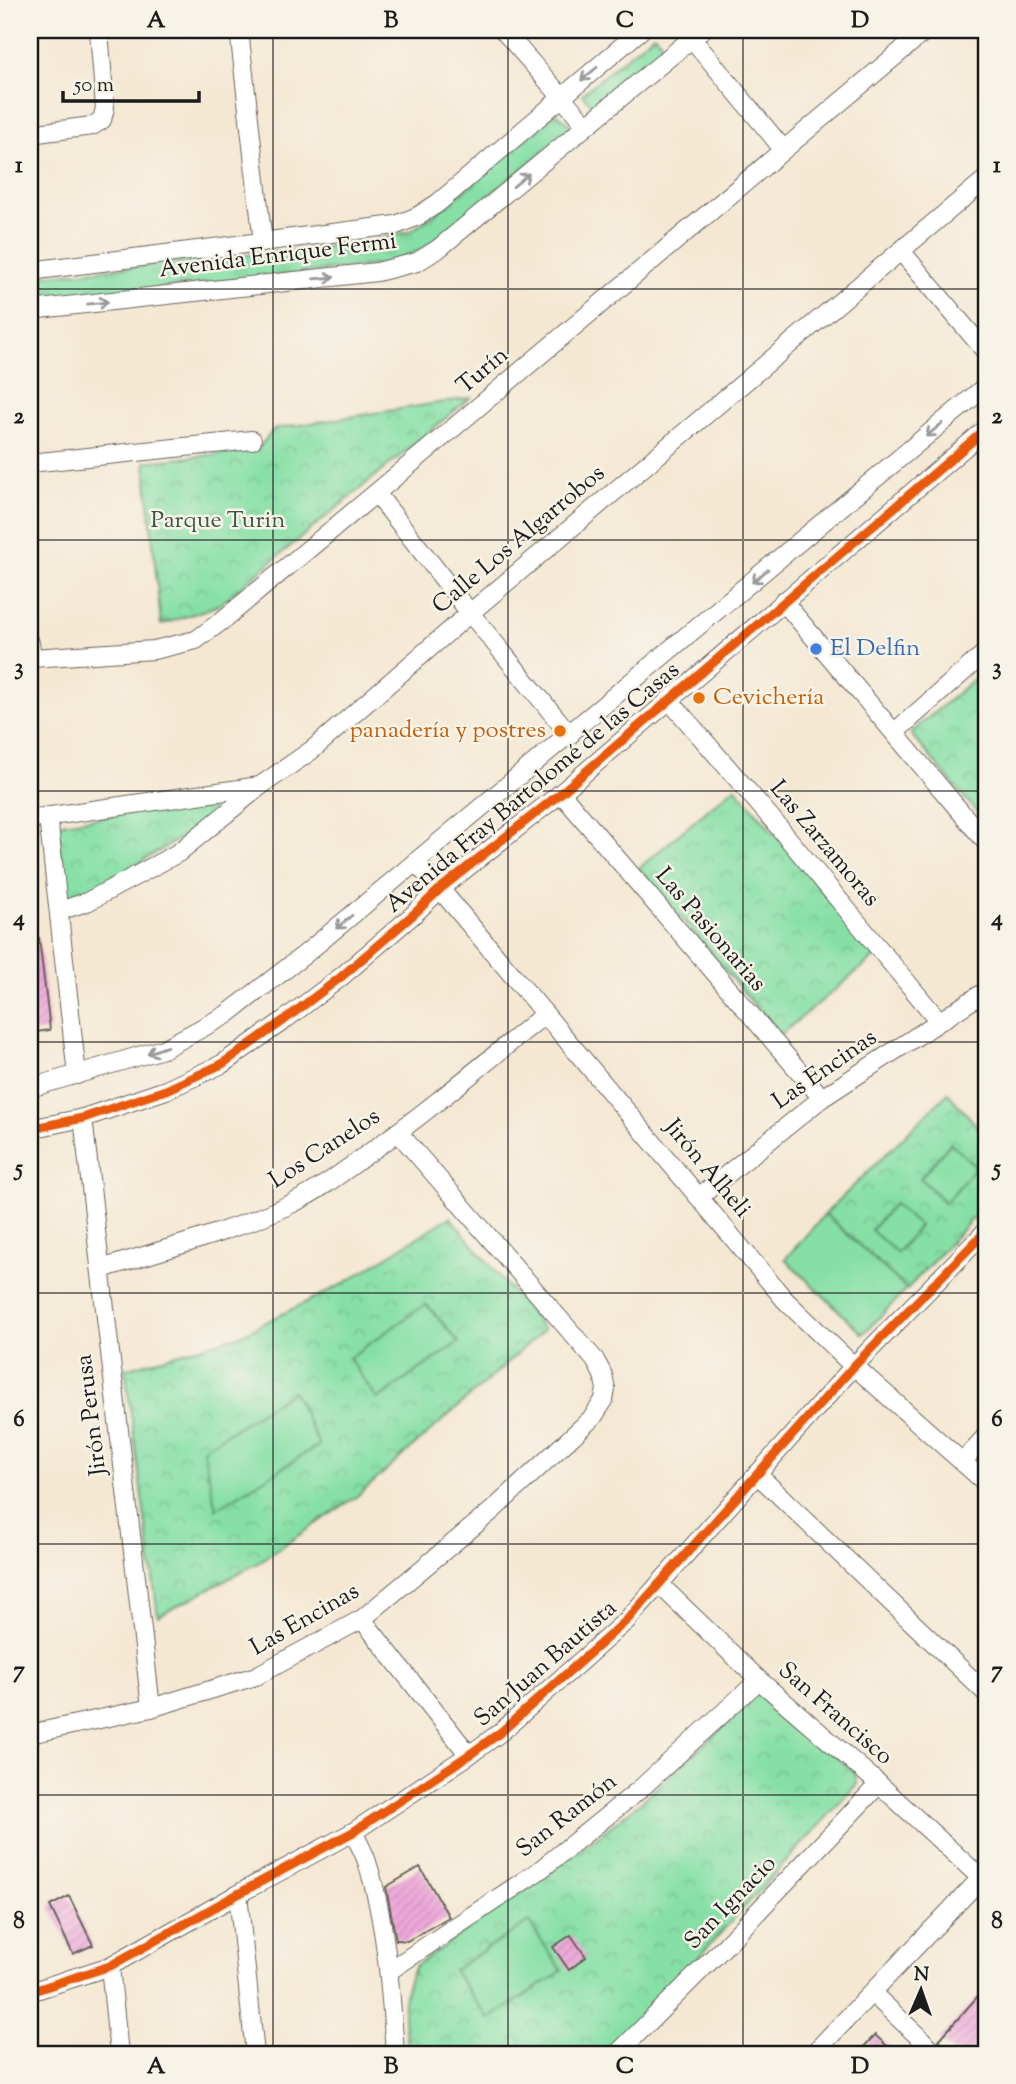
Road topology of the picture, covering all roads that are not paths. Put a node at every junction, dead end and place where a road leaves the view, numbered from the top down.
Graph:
1 (99, 30) edge
2 (239, 30) edge
3 (503, 30) edge
4 (641, 30) edge
5 (926, 30) edge
6 (693, 32) edge
7 (561, 97) junction
8 (586, 125) junction
9 (30, 134) edge
10 (783, 149) junction
11 (986, 179) edge
12 (263, 243) junction
13 (901, 251) junction
14 (30, 271) edge
15 (30, 310) edge
16 (986, 352) edge
17 (986, 386) edge
18 (986, 429) edge
19 (252, 440) dead end
20 (30, 463) edge
21 (376, 493) junction
22 (783, 601) junction
23 (470, 613) junction
24 (31, 650) edge
25 (986, 652) edge
26 (669, 700) junction
27 (894, 732) junction
28 (570, 734) junction
29 (260, 786) junction
30 (561, 793) junction
31 (48, 817) junction
32 (30, 819) edge
33 (986, 842) edge
34 (415, 862) junction
35 (440, 888) junction
36 (59, 911) junction
37 (986, 991) edge
38 (545, 1014) junction
39 (939, 1021) junction
40 (77, 1075) junction
41 (30, 1088) edge
42 (822, 1098) junction
43 (83, 1118) junction
44 (30, 1129) edge
45 (398, 1132) junction
46 (699, 1197) junction
47 (986, 1231) edge
48 (101, 1269) junction
49 (854, 1366) junction
50 (986, 1436) edge
51 (963, 1461) junction
52 (757, 1474) junction
53 (986, 1483) edge
54 (659, 1584) junction
55 (362, 1619) junction
56 (760, 1680) junction
57 (986, 1693) edge
58 (151, 1707) junction
59 (30, 1734) edge
60 (468, 1755) junction
61 (878, 1784) junction
62 (353, 1832) junction
63 (984, 1876) edge
64 (238, 1894) junction
65 (110, 1966) junction
66 (389, 1971) junction
67 (30, 1992) edge
68 (872, 1993) junction
69 (118, 2054) edge
70 (255, 2054) edge
71 (395, 2054) edge
72 (617, 2054) edge
73 (813, 2054) edge
74 (937, 2054) edge

1 - 9 street
2 - 12 street
3 - 7 street
4 -> 7 street, Avenida Enrique Fermi
5 - 10 street, Turín
6 - 8 street, Avenida Enrique Fermi
6 - 10 street
7 - 8 street
7 - 12 street, Avenida Enrique Fermi
15 -> 8 street, Avenida Enrique Fermi
10 - 21 street, Turín
11 - 13 street, Calle Los Algarrobos
12 - 14 street, Avenida Enrique Fermi
13 - 16 street
13 - 23 street, Calle Los Algarrobos
17 -> 28 street, Avenida Fray Bartolomé de las Casas
18 - 22 street, Avenida Fray Bartolomé de las Casas
19 - 20 street
21 - 23 street
21 - 24 street, Turín
22 - 26 street, Avenida Fray Bartolomé de las Casas
22 - 27 street
23 - 28 street
23 - 29 street, Calle Los Algarrobos
25 - 27 street
26 - 30 street, Avenida Fray Bartolomé de las Casas
26 - 39 street, Las Zarzamoras
27 - 33 street
28 - 34 street, Avenida Fray Bartolomé de las Casas
29 - 31 street, Calle Los Algarrobos
29 - 36 street
30 - 35 street, Avenida Fray Bartolomé de las Casas
30 - 42 street, Las Pasionarias
31 - 32 street, Calle Los Algarrobos
31 - 36 street
34 - 35 street, Jirón Alheli
34 -> 40 street, Avenida Fray Bartolomé de las Casas
35 - 38 street, Jirón Alheli
35 - 43 street, Avenida Fray Bartolomé de las Casas
36 - 40 street
37 - 39 street, Las Encinas
38 - 45 street, Los Canelos
38 - 46 street, Jirón Alheli
39 - 42 street, Las Encinas
40 - 41 street, Avenida Fray Bartolomé de las Casas
42 - 46 street, Las Encinas
43 - 44 street, Avenida Fray Bartolomé de las Casas
43 - 48 street, Jirón Perusa
45 - 48 street, Los Canelos
45 - 55 street, Las Encinas
46 - 49 street, Jirón Alheli
47 - 49 street, San Juan Bautista
48 - 58 street, Jirón Perusa
49 - 51 street, Jirón Alheli
49 - 52 street, San Juan Bautista
50 - 51 street
51 - 53 street, Jirón Alheli
52 - 54 street, San Juan Bautista
52 - 57 street
54 - 56 street, San Francisco
54 - 60 street, San Juan Bautista
55 - 58 street, Las Encinas
55 - 60 street
56 - 61 street, San Francisco
56 - 66 street, San Ramón
58 - 59 street, Las Encinas
60 - 62 street, San Juan Bautista
61 - 63 street, San Francisco
61 - 72 street, San Ignacio
62 - 64 street, San Juan Bautista
62 - 66 street
63 - 68 street
64 - 65 street, San Juan Bautista
64 - 70 street
65 - 67 street, San Juan Bautista
65 - 69 street
66 - 71 street
68 - 73 street
68 - 74 street

